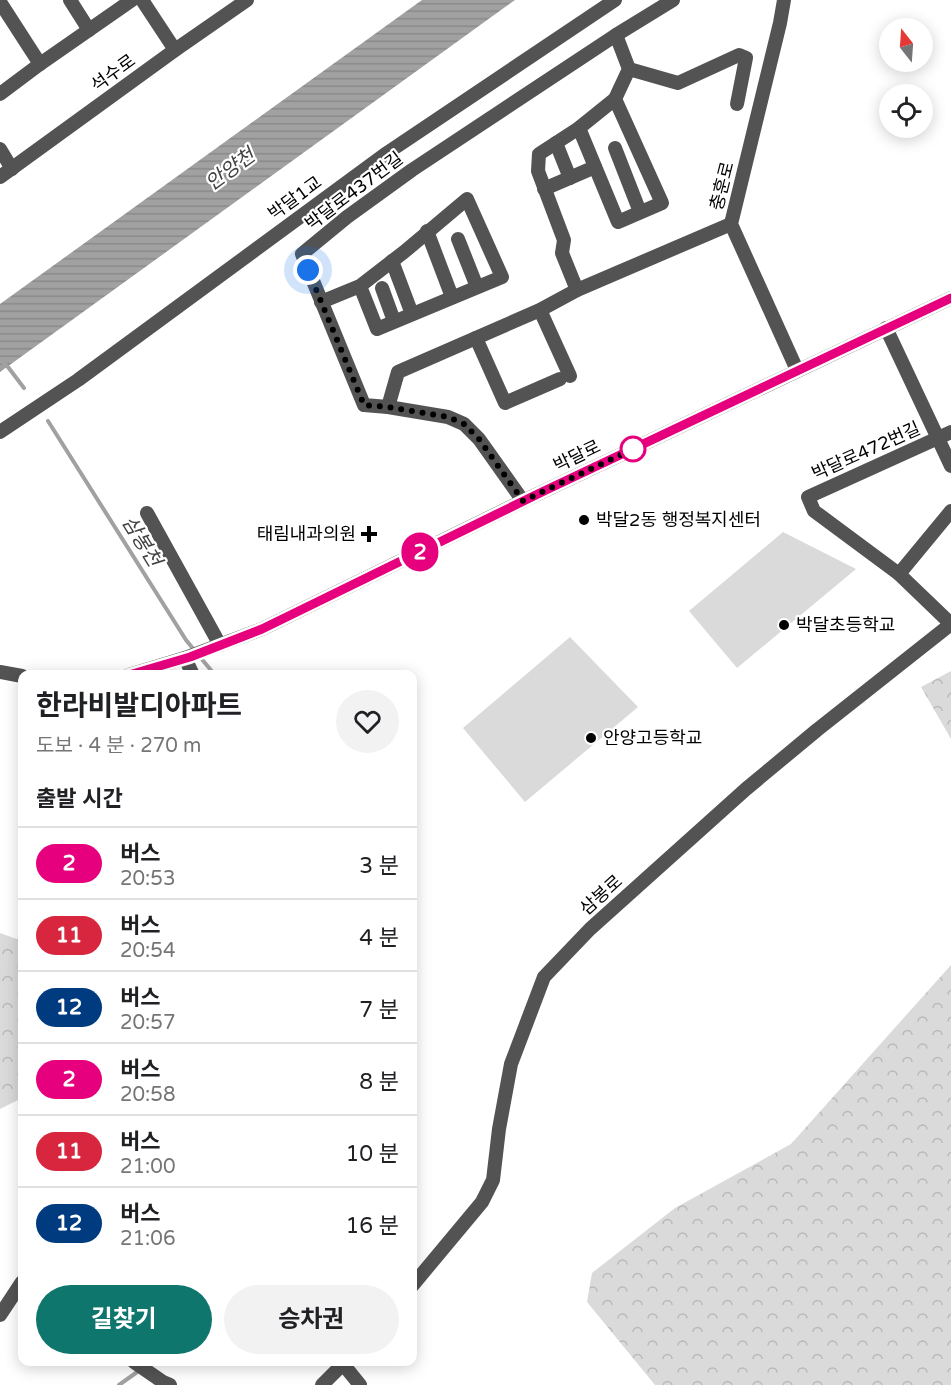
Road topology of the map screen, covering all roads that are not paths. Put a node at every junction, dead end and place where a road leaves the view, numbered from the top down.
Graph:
1 (70, 0) edge
2 (132, 0) edge
3 (142, 0) edge
4 (247, 0) edge
5 (615, 0) edge
6 (673, 0) edge
7 (784, 0) edge
8 (0, 2) edge
9 (89, 30) junction
10 (616, 35) junction
11 (175, 50) junction
12 (40, 64) junction
13 (629, 69) junction
14 (0, 94) edge
15 (615, 99) junction
16 (736, 104) dead end
17 (579, 128) junction
18 (556, 143) junction
19 (615, 148) dead end
20 (0, 149) edge
21 (595, 167) junction
22 (12, 169) junction
23 (0, 177) edge
24 (570, 178) junction
25 (544, 189) junction
26 (640, 212) junction
27 (731, 224) junction
28 (427, 231) junction
29 (458, 239) dead end
30 (392, 261) junction
31 (360, 286) junction
32 (477, 287) junction
33 (382, 288) dead end
34 (577, 290) junction
35 (452, 297) junction
36 (951, 298) edge
37 (321, 302) junction
38 (540, 310) junction
39 (412, 314) junction
40 (394, 321) junction
41 (886, 328) junction
42 (476, 338) junction
43 (797, 370) junction
44 (388, 407) junction
45 (0, 432) edge
46 (951, 432) edge
47 (938, 438) junction
48 (951, 466) edge
49 (523, 501) junction
50 (951, 511) edge
51 (147, 513) dead end
52 (899, 574) junction
53 (951, 624) edge
54 (219, 645) junction
55 (188, 657) junction
56 (145, 670) edge
57 (192, 670) edge
58 (0, 672) edge
59 (18, 674) edge
60 (417, 1280) edge
61 (18, 1288) edge
62 (0, 1315) edge
63 (140, 1366) edge
64 (341, 1366) edge
65 (346, 1366) edge
66 (170, 1385) edge
67 (322, 1385) edge
68 (360, 1385) edge

1 - 9 street
2 - 9 street
3 - 11 street
4 - 11 street, 석수로
5 - 45 street, 박달1교
6 - 10 street, 박달로437번길
7 - 27 street, 충훈로
8 - 12 street
9 - 12 street
10 - 13 street
10 - 37 street, 박달로437번길
11 - 22 street, 석수로
12 - 14 street
13 - 15 street
13 - 16 street
15 - 17 street
15 - 26 street
17 - 18 street
17 - 21 street
18 - 24 street
18 - 25 street
19 - 26 street
20 - 22 street
21 - 24 street
21 - 26 street
22 - 23 street, 석수로
24 - 25 street
25 - 34 street
27 - 34 street
27 - 43 street, 충훈로
28 - 30 street
28 - 32 street
28 - 35 street
29 - 32 street
30 - 31 street
30 - 39 street
31 - 37 street
31 - 40 street
32 - 35 street
33 - 40 street
34 - 38 street
35 - 39 street
36 - 41 street, 박달로
37 - 44 street, 박달로437번길
38 - 42 street
38 - 42 street
39 - 40 street
41 - 43 street, 박달로
41 - 47 street
42 - 44 street
43 - 49 street, 박달로
44 - 49 street, 박달로437번길
46 - 47 street, 박달로472번길
47 - 48 street
47 - 52 street, 박달로472번길
49 - 54 street, 박달로
50 - 52 street
51 - 54 street
52 - 53 street
53 - 60 street, 삼봉로
54 - 55 street, 박달로
55 - 56 street
55 - 57 street
58 - 59 street
61 - 62 street
63 - 66 street
64 - 67 street
65 - 68 street

